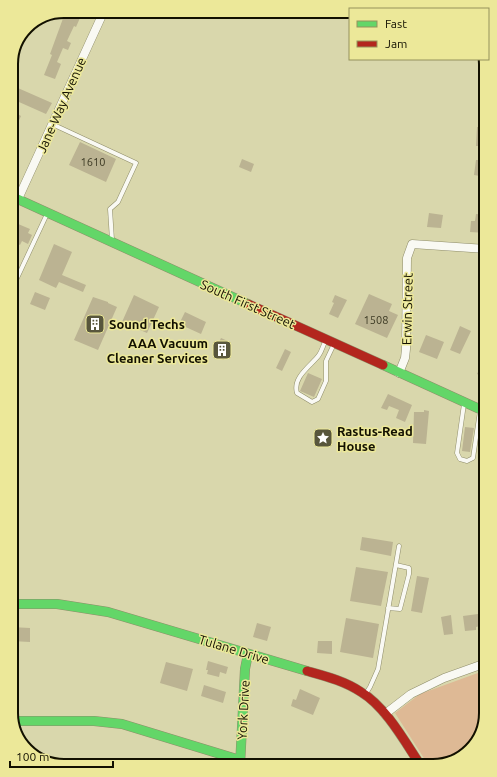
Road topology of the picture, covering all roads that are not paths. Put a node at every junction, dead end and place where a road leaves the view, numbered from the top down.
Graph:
1 (101, 18) edge
2 (52, 124) junction
3 (18, 188) edge
4 (18, 199) edge
5 (48, 212) junction
6 (112, 242) junction
7 (479, 249) edge
8 (18, 275) edge
9 (330, 342) junction
10 (399, 373) junction
11 (465, 402) junction
12 (479, 408) edge
13 (479, 429) edge
14 (399, 546) dead end
15 (396, 565) junction
16 (18, 604) edge
17 (388, 608) junction
18 (248, 654) junction
19 (479, 665) edge
20 (365, 695) junction
21 (385, 714) junction
22 (19, 721) edge
23 (228, 759) edge
24 (240, 759) edge
25 (415, 759) edge

1 - 2 street, Jane-Way Avenue
2 - 3 street, Jane-Way Avenue
2 - 6 lane
4 - 5 street, South First Street
5 - 6 street, South First Street
5 - 8 lane
6 - 9 street, South First Street
7 - 10 street, Erwin Street
9 - 9 lane
9 - 10 street, South First Street
10 - 11 street, South First Street
11 - 12 street, South First Street
11 - 13 lane
14 - 15 lane
15 - 17 lane
15 - 17 lane
16 - 18 street, Tulane Drive
17 - 20 lane
18 - 20 street, Tulane Drive
18 - 24 street, York Drive
19 - 21 street
20 - 21 street, Tulane Drive
21 - 25 street, Tulane Drive
22 - 23 street

